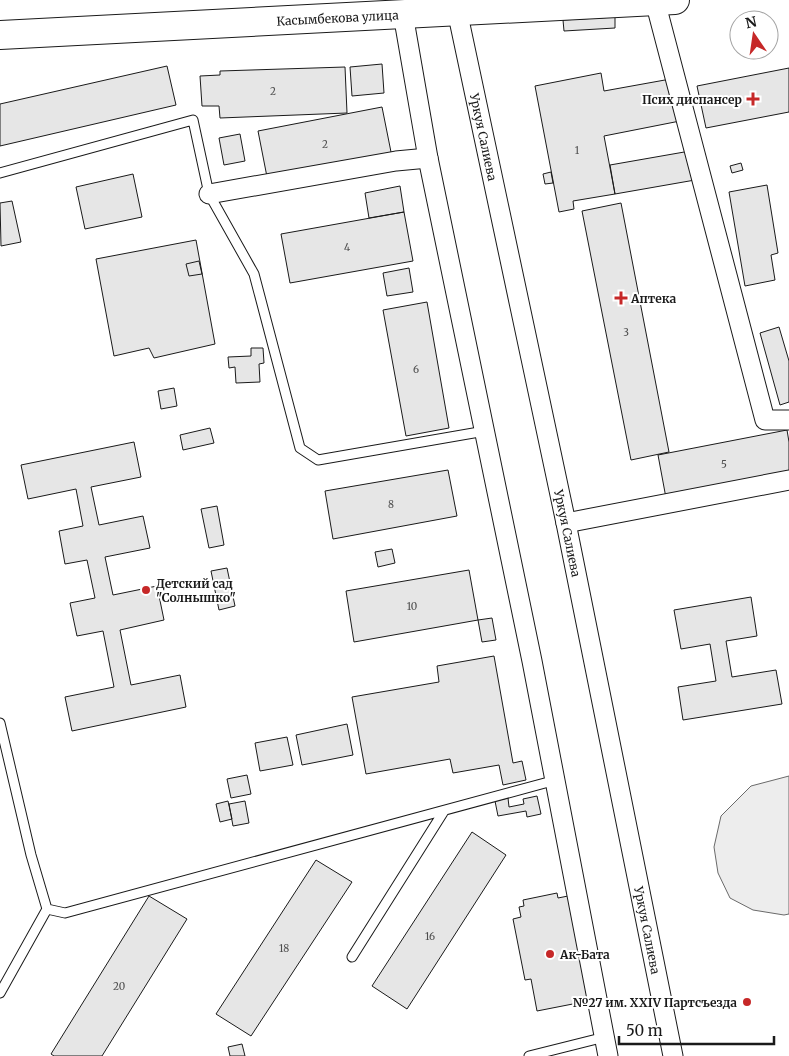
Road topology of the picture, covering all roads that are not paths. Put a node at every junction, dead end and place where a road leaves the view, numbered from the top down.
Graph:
1 (665, 1) edge
2 (456, 5) edge
3 (404, 14) junction
4 (0, 35) edge
5 (428, 158) junction
6 (0, 173) edge
7 (210, 194) junction
8 (789, 420) edge
9 (485, 431) junction
10 (789, 480) edge
11 (566, 523) junction
12 (0, 722) edge
13 (556, 780) junction
14 (444, 811) junction
15 (47, 909) junction
16 (352, 957) dead end
17 (0, 993) edge
18 (605, 1037) junction
19 (529, 1056) edge
20 (608, 1056) edge
21 (673, 1056) edge

1 - 2 highway, Касымбекова улица
1 - 8 street
2 - 3 highway, Касымбекова улица
2 - 11 street, Уркуя Салиева
3 - 4 highway, Касымбекова улица
3 - 5 street
5 - 7 street
5 - 9 street
6 - 7 lane
7 - 9 lane
9 - 13 street
10 - 11 street
11 - 21 street, Уркуя Салиева
12 - 15 lane
13 - 14 lane
13 - 18 street
14 - 15 lane
14 - 16 lane
15 - 17 lane
18 - 19 lane
18 - 20 street

